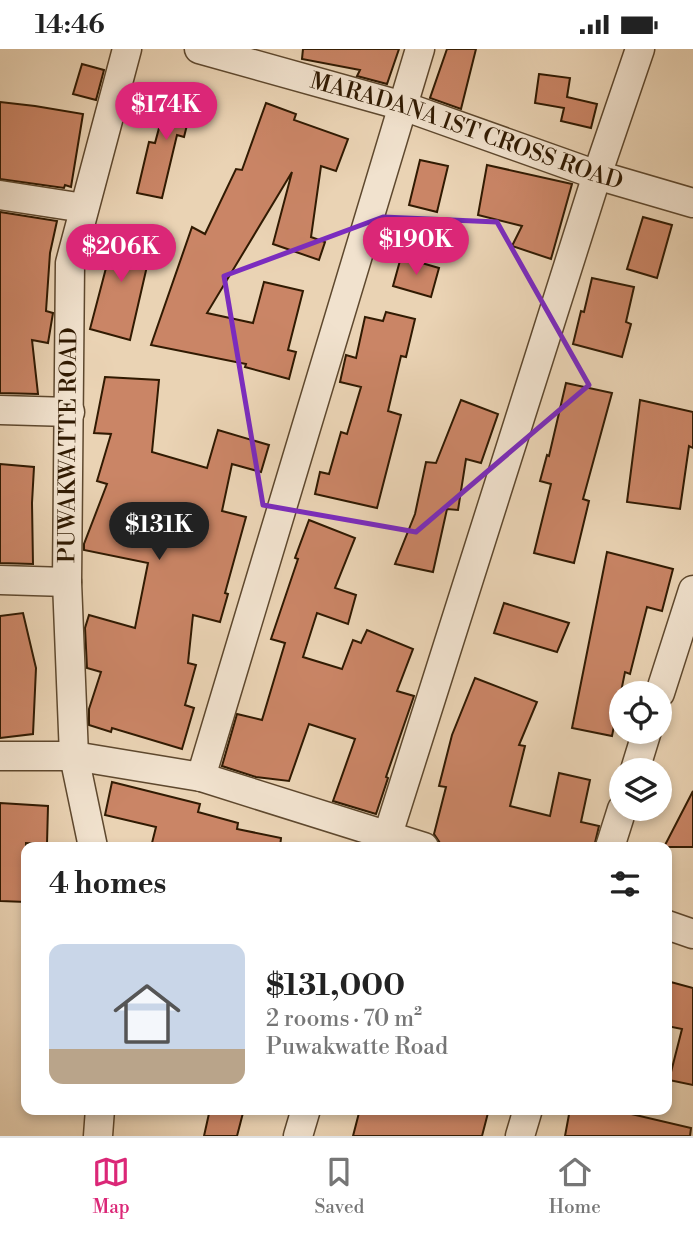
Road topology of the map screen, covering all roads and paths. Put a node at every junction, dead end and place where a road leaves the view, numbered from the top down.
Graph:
1 (127, 49) edge
2 (199, 49) edge
3 (420, 49) edge
4 (640, 49) edge
5 (403, 106) junction
6 (597, 175) junction
7 (0, 195) edge
8 (693, 203) edge
9 (84, 208) junction
10 (0, 410) edge
11 (70, 412) junction
12 (0, 580) edge
13 (67, 582) junction
14 (693, 590) edge
15 (664, 681) edge
16 (74, 756) junction
17 (0, 757) edge
18 (201, 777) junction
19 (618, 821) edge
20 (386, 841) edge
21 (92, 842) edge
22 (612, 842) edge
23 (672, 927) edge
24 (693, 934) edge
25 (100, 1115) edge
26 (304, 1115) edge
27 (526, 1115) edge
28 (98, 1136) edge
29 (298, 1136) edge
30 (520, 1136) edge

1 - 9 street, PUWAKWATTE ROAD
2 - 5 street, MARADANA 1ST CROSS ROAD
3 - 5 street
4 - 6 street
5 - 6 street, MARADANA 1ST CROSS ROAD
5 - 18 street
6 - 8 street, MARADANA 1ST CROSS ROAD
6 - 20 street
7 - 9 street
9 - 11 street, PUWAKWATTE ROAD
10 - 11 street
11 - 13 street, PUWAKWATTE ROAD
12 - 13 street
13 - 16 street, PUWAKWATTE ROAD
14 - 15 street
16 - 17 street
16 - 18 street
16 - 21 street, PUWAKWATTE ROAD
18 - 20 street
19 - 22 street
23 - 24 street
25 - 28 street
26 - 29 street
27 - 30 street

